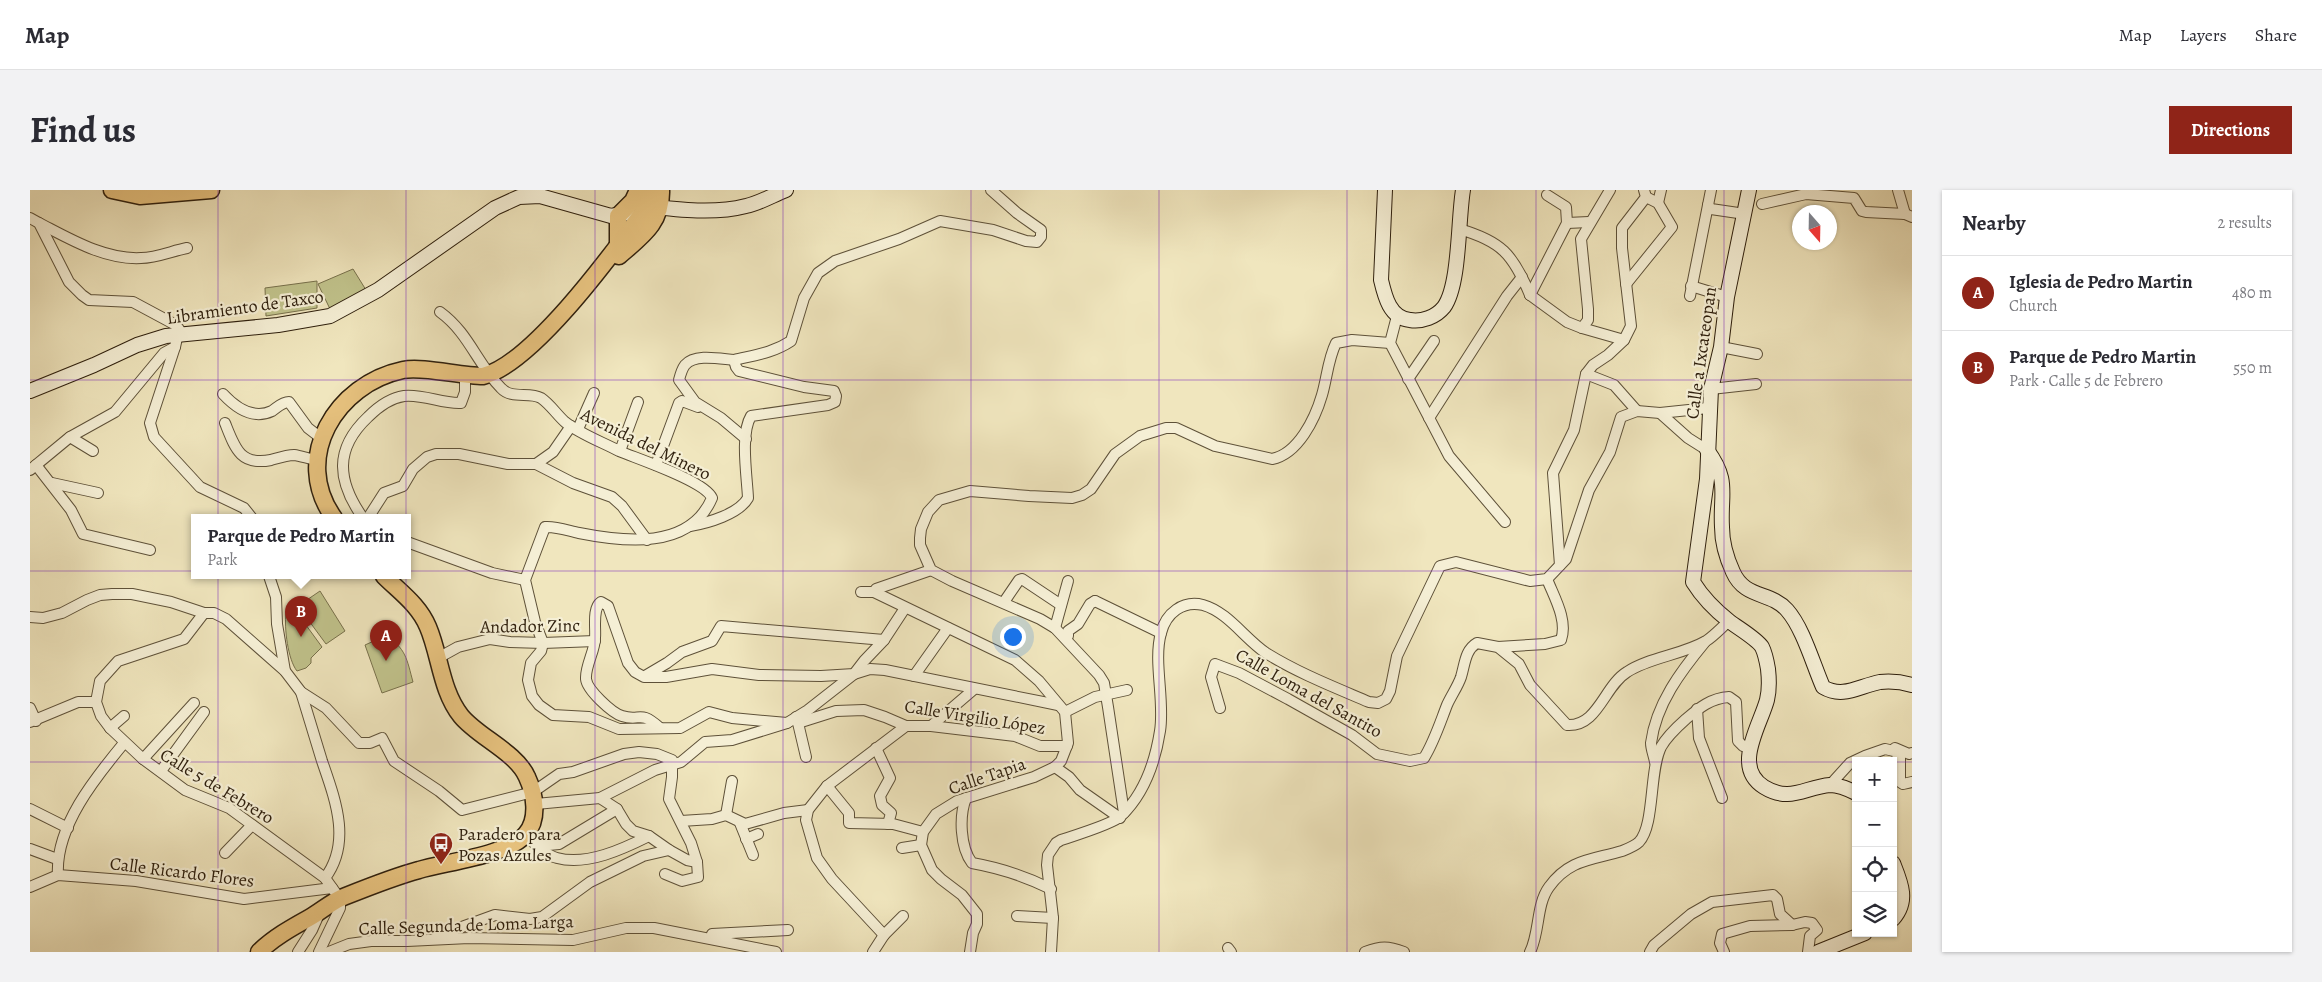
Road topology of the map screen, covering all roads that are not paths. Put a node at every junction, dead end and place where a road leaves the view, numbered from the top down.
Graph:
1 (112, 190) edge
2 (202, 190) edge
3 (638, 190) edge
4 (661, 190) edge
5 (786, 190) edge
6 (991, 190) edge
7 (1385, 190) edge
8 (1463, 190) edge
9 (1610, 190) edge
10 (1661, 190) edge
11 (1711, 190) edge
12 (1749, 190) edge
13 (1898, 190) edge
14 (1645, 194) edge
15 (1547, 195) dead end
16 (653, 201) edge
17 (1658, 204) junction
18 (1762, 204) dead end
19 (1708, 205) junction
20 (1745, 214) junction
21 (618, 216) junction
22 (1909, 216) edge
23 (35, 220) edge
24 (1589, 222) junction
25 (1567, 223) junction
26 (1458, 228) junction
27 (618, 244) junction
28 (187, 248) dead end
29 (1522, 277) junction
30 (1626, 284) junction
31 (584, 287) junction
32 (1530, 295) junction
33 (1727, 297) junction
34 (440, 312) dead end
35 (1397, 316) junction
36 (1582, 328) junction
37 (1624, 340) junction
38 (177, 341) junction
39 (1434, 342) dead end
40 (1390, 343) junction
41 (1720, 347) junction
42 (1757, 354) dead end
43 (734, 360) junction
44 (1586, 374) junction
45 (488, 375) junction
46 (464, 376) junction
47 (1408, 379) junction
48 (1756, 384) dead end
49 (1711, 389) junction
50 (30, 391) edge
51 (594, 393) dead end
52 (223, 394) dead end
53 (638, 402) dead end
54 (1708, 408) junction
55 (705, 409) junction
56 (1637, 412) junction
57 (1660, 413) junction
58 (1429, 418) junction
59 (225, 423) dead end
60 (575, 427) junction
61 (70, 437) junction
62 (321, 438) junction
63 (746, 439) junction
64 (1708, 450) junction
65 (93, 451) dead end
66 (620, 451) junction
67 (317, 460) junction
68 (536, 464) junction
69 (656, 465) junction
70 (33, 467) edge
71 (52, 483) junction
72 (98, 493) dead end
73 (253, 513) edge
74 (332, 514) edge
75 (360, 514) edge
76 (371, 514) edge
77 (1506, 522) dead end
78 (688, 526) junction
79 (647, 540) junction
80 (411, 543) edge
81 (150, 550) dead end
82 (1560, 565) junction
83 (931, 570) junction
84 (270, 579) edge
85 (1547, 579) junction
86 (525, 580) junction
87 (1068, 581) dead end
88 (398, 582) edge
89 (861, 592) dead end
90 (874, 592) junction
91 (1004, 602) junction
92 (1061, 606) junction
93 (905, 608) junction
94 (204, 613) junction
95 (30, 617) edge
96 (1729, 621) junction
97 (948, 628) junction
98 (1055, 628) junction
99 (1160, 633) junction
100 (1065, 638) junction
101 (884, 640) junction
102 (595, 641) junction
103 (1705, 641) junction
104 (543, 643) junction
105 (1498, 647) junction
106 (438, 658) junction
107 (286, 671) junction
108 (854, 674) junction
109 (914, 676) junction
110 (644, 677) junction
111 (1912, 685) edge
112 (973, 690) junction
113 (1127, 690) dead end
114 (301, 692) junction
115 (1106, 694) junction
116 (96, 702) junction
117 (194, 703) dead end
118 (30, 708) edge
119 (1220, 708) dead end
120 (1062, 709) junction
121 (1697, 709) junction
122 (204, 712) dead end
123 (124, 716) dead end
124 (33, 721) edge
125 (794, 721) junction
126 (906, 726) junction
127 (931, 726) junction
128 (110, 728) junction
129 (660, 728) junction
130 (124, 743) junction
131 (1067, 746) junction
132 (1749, 747) junction
133 (876, 748) junction
134 (1894, 751) junction
135 (1912, 753) edge
136 (806, 757) dead end
137 (143, 759) junction
138 (1655, 763) junction
139 (673, 764) junction
140 (1055, 767) junction
141 (160, 771) junction
142 (732, 781) dead end
143 (1912, 782) edge
144 (1830, 785) junction
145 (827, 786) junction
146 (1852, 791) edge
147 (534, 798) junction
148 (600, 798) junction
149 (966, 798) junction
150 (1722, 798) dead end
151 (30, 809) edge
152 (617, 809) junction
153 (808, 810) junction
154 (726, 815) junction
155 (1122, 815) junction
156 (681, 821) junction
157 (740, 823) junction
158 (888, 824) junction
159 (252, 825) junction
160 (68, 828) junction
161 (923, 832) junction
162 (758, 834) dead end
163 (526, 835) junction
164 (649, 836) junction
165 (746, 838) junction
166 (921, 845) junction
167 (538, 846) junction
168 (902, 848) dead end
169 (30, 849) edge
170 (669, 850) junction
171 (225, 853) dead end
172 (753, 854) dead end
173 (57, 859) junction
174 (697, 862) junction
175 (1897, 872) edge
176 (665, 874) dead end
177 (58, 875) junction
178 (325, 878) junction
179 (30, 887) edge
180 (1051, 889) junction
181 (336, 894) junction
182 (320, 912) junction
183 (1897, 914) edge
184 (903, 916) dead end
185 (1017, 916) dead end
186 (1053, 918) junction
187 (1792, 925) junction
188 (788, 930) dead end
189 (693, 935) junction
190 (884, 935) junction
191 (1855, 937) edge
192 (426, 940) junction
193 (259, 952) edge
194 (298, 952) edge
195 (319, 952) edge
196 (329, 952) edge
197 (776, 952) edge
198 (873, 952) edge
199 (970, 952) edge
200 (1051, 952) edge
201 (1365, 952) edge
202 (1404, 952) edge
203 (1530, 952) edge
204 (1650, 952) edge
205 (1724, 952) edge
206 (1808, 952) edge
207 (1818, 952) edge

1 - 2 main road
3 - 21 main road
4 - 16 main road
5 - 16 main road
6 - 43 street
7 - 35 main road
8 - 26 main road
9 - 24 street
10 - 17 street
11 - 19 street
12 - 20 main road, Calle a Ixcateopan
13 - 22 street
14 - 17 street
14 - 30 street
15 - 25 street
16 - 21 main road
16 - 27 main road
16 - 31 main road
17 - 30 street
18 - 22 street
19 - 20 street
19 - 33 street
20 - 33 main road, Calle a Ixcateopan
21 - 27 main road
21 - 38 main road, Libramiento de Taxco
23 - 28 street
23 - 38 street
24 - 25 street
24 - 36 street
25 - 32 street
26 - 29 street
26 - 35 main road
27 - 31 main road
29 - 32 street
29 - 58 street
30 - 37 street
31 - 45 main road
32 - 36 street
33 - 41 main road, Calle a Ixcateopan
34 - 45 street, Avenida del Minero
35 - 40 street
36 - 37 street
37 - 44 street
38 - 50 main road, Libramiento de Taxco
38 - 61 street
38 - 73 street
39 - 47 street
40 - 47 street
40 - 83 street
41 - 42 street
41 - 49 main road, Calle a Ixcateopan
43 - 55 street
43 - 63 street
44 - 56 street
44 - 82 street
45 - 46 main road
45 - 60 street, Avenida del Minero
46 - 62 main road
46 - 75 street
47 - 58 street
48 - 49 street
49 - 54 main road, Calle a Ixcateopan
51 - 60 street
52 - 62 street
53 - 66 street
54 - 57 street
54 - 64 main road, Calle a Ixcateopan
55 - 63 street
55 - 69 street
56 - 57 street
56 - 82 street
57 - 64 street
58 - 77 street
59 - 67 street
60 - 66 street, Avenida del Minero
60 - 68 street
61 - 65 street
61 - 70 street
62 - 67 main road
63 - 78 street
64 - 96 main road
64 - 111 main road
66 - 69 street, Avenida del Minero
67 - 74 main road
68 - 76 street
68 - 79 street
69 - 78 street, Avenida del Minero
70 - 71 street
71 - 72 street
71 - 81 street
78 - 79 street, Avenida del Minero
79 - 86 street, Avenida del Minero
80 - 86 street
82 - 85 street
83 - 90 street
83 - 91 street
84 - 107 street
85 - 99 street, Calle Loma del Santito
85 - 105 street
86 - 104 street
87 - 92 street
88 - 106 main road
89 - 90 street
90 - 93 street
91 - 92 street
91 - 98 street
92 - 98 street
93 - 97 street
93 - 101 street
94 - 95 street
94 - 107 street
94 - 116 street
96 - 103 street
96 - 132 main road
97 - 109 street
97 - 120 street
98 - 100 street
99 - 100 street
99 - 155 street
100 - 115 street
101 - 108 street
101 - 110 street
102 - 104 street, Andador Zinc
102 - 110 street
102 - 129 street
103 - 105 street
103 - 138 street
104 - 106 street, Andador Zinc
104 - 129 street
105 - 119 street, Calle Loma del Santito
106 - 147 main road
107 - 114 street
108 - 109 street
108 - 110 street
108 - 125 street
109 - 112 street
112 - 120 street
112 - 127 street
113 - 115 street
114 - 147 street
114 - 178 street
115 - 120 street
115 - 155 street
116 - 124 street
116 - 128 street, Calle 5 de Febrero
117 - 137 street
118 - 124 street
120 - 131 street
121 - 132 street
121 - 138 street
121 - 150 street
122 - 141 street
123 - 128 street
125 - 126 street, Calle Virgilio López
125 - 129 street
125 - 136 street
125 - 139 street, Calle Virgilio López
126 - 127 street, Calle Virgilio López
126 - 133 street
127 - 131 street, Calle Virgilio López
128 - 130 street, Calle 5 de Febrero
130 - 137 street, Calle 5 de Febrero
130 - 160 street
131 - 140 street
132 - 144 main road
133 - 145 street
133 - 158 street
134 - 135 street
134 - 143 street
134 - 144 street
137 - 141 street, Calle 5 de Febrero
138 - 203 street
139 - 147 street
139 - 148 street, Calle Virgilio López
139 - 156 street
140 - 149 street, Calle Tapia
140 - 155 street
141 - 159 street, Calle 5 de Febrero
142 - 154 street
144 - 146 main road
145 - 153 street
145 - 158 street
147 - 148 street
147 - 163 main road
148 - 152 street
149 - 161 street, Calle Tapia
149 - 180 street
151 - 160 street
152 - 164 street
152 - 167 street
153 - 157 street
153 - 190 street
154 - 156 street
154 - 157 street
155 - 180 street
156 - 174 street
157 - 165 street
158 - 161 street
159 - 171 street
159 - 178 street, Calle 5 de Febrero
160 - 173 street
161 - 166 street, Calle Tapia
162 - 165 street
163 - 167 street
163 - 181 main road
164 - 167 street
164 - 170 street
165 - 172 street
166 - 168 street
166 - 199 street
169 - 173 street
170 - 174 street
170 - 192 street
173 - 177 street
174 - 176 street
175 - 183 main road
177 - 179 street, Calle Ricardo Flores
177 - 181 street, Calle Ricardo Flores
178 - 181 street, Calle 5 de Febrero
180 - 186 street
181 - 182 main road
181 - 195 street
182 - 193 main road
182 - 194 street
184 - 190 street
185 - 186 street
186 - 200 street
187 - 204 street
187 - 205 street
187 - 206 street
188 - 189 street, Calle Segunda de Loma Larga
189 - 192 street, Calle Segunda de Loma Larga
189 - 197 street, Calle Segunda de Loma Larga
190 - 198 street
191 - 207 main road
192 - 196 street, Calle Segunda de Loma Larga
201 - 202 street

